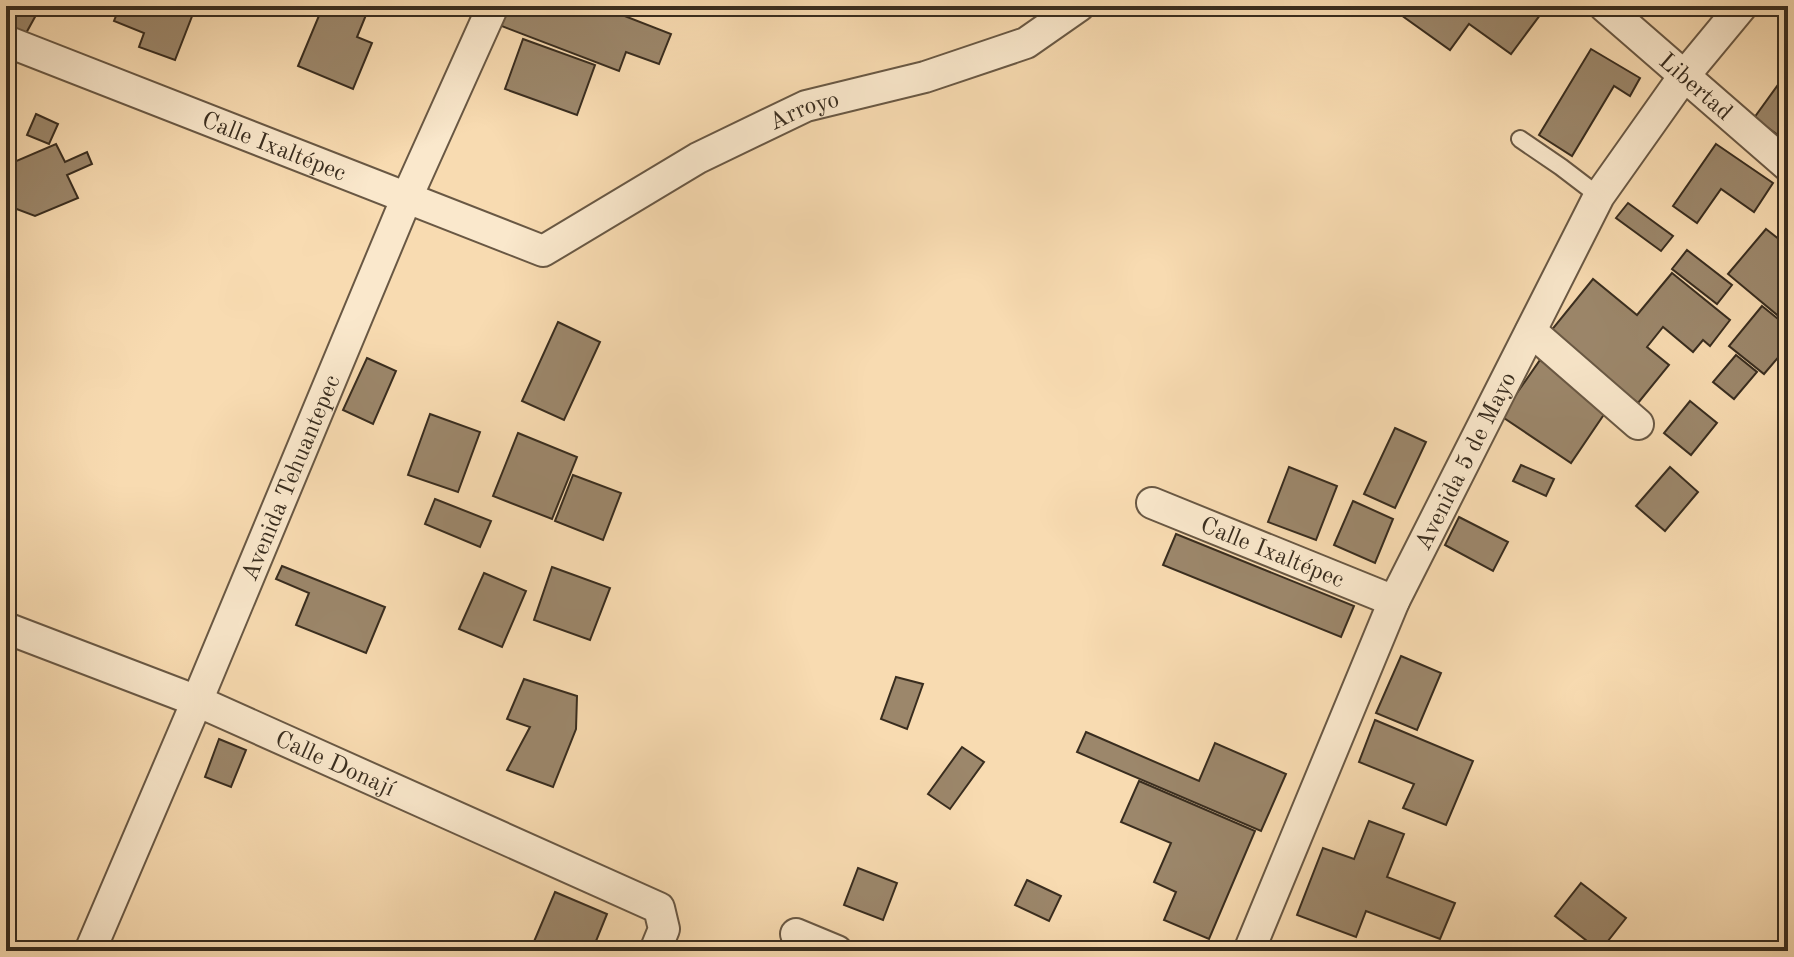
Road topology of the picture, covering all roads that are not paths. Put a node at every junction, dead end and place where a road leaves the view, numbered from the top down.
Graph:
1 (493, 6) edge
2 (1079, 6) edge
3 (1604, 6) edge
4 (1742, 6) edge
5 (6, 41) edge
6 (1684, 76) junction
7 (1520, 139) dead end
8 (1788, 166) edge
9 (1599, 196) junction
10 (407, 197) junction
11 (543, 251) joint
12 (1531, 331) junction
13 (1638, 424) dead end
14 (1152, 503) dead end
15 (1394, 601) junction
16 (6, 628) edge
17 (197, 701) junction
18 (796, 934) dead end
19 (90, 951) edge
20 (655, 951) edge
21 (837, 951) edge
22 (1249, 951) edge

1 - 10 street, Avenida Tehuantepec
2 - 11 street, Arroyo
3 - 6 street, Libertad
4 - 6 street, Avenida 5 de Mayo
5 - 10 street, Calle Ixaltépec
6 - 8 street, Libertad
6 - 9 street, Avenida 5 de Mayo
7 - 9 lane
9 - 12 street, Avenida 5 de Mayo
10 - 11 street, Calle Ixaltépec
10 - 17 street, Avenida Tehuantepec
12 - 13 street
12 - 15 street, Avenida 5 de Mayo
14 - 15 street, Calle Ixaltépec
15 - 22 street, Avenida 5 de Mayo
16 - 17 street, Calle Donají
17 - 19 street, Avenida Tehuantepec
17 - 20 street, Calle Donají
18 - 21 street

